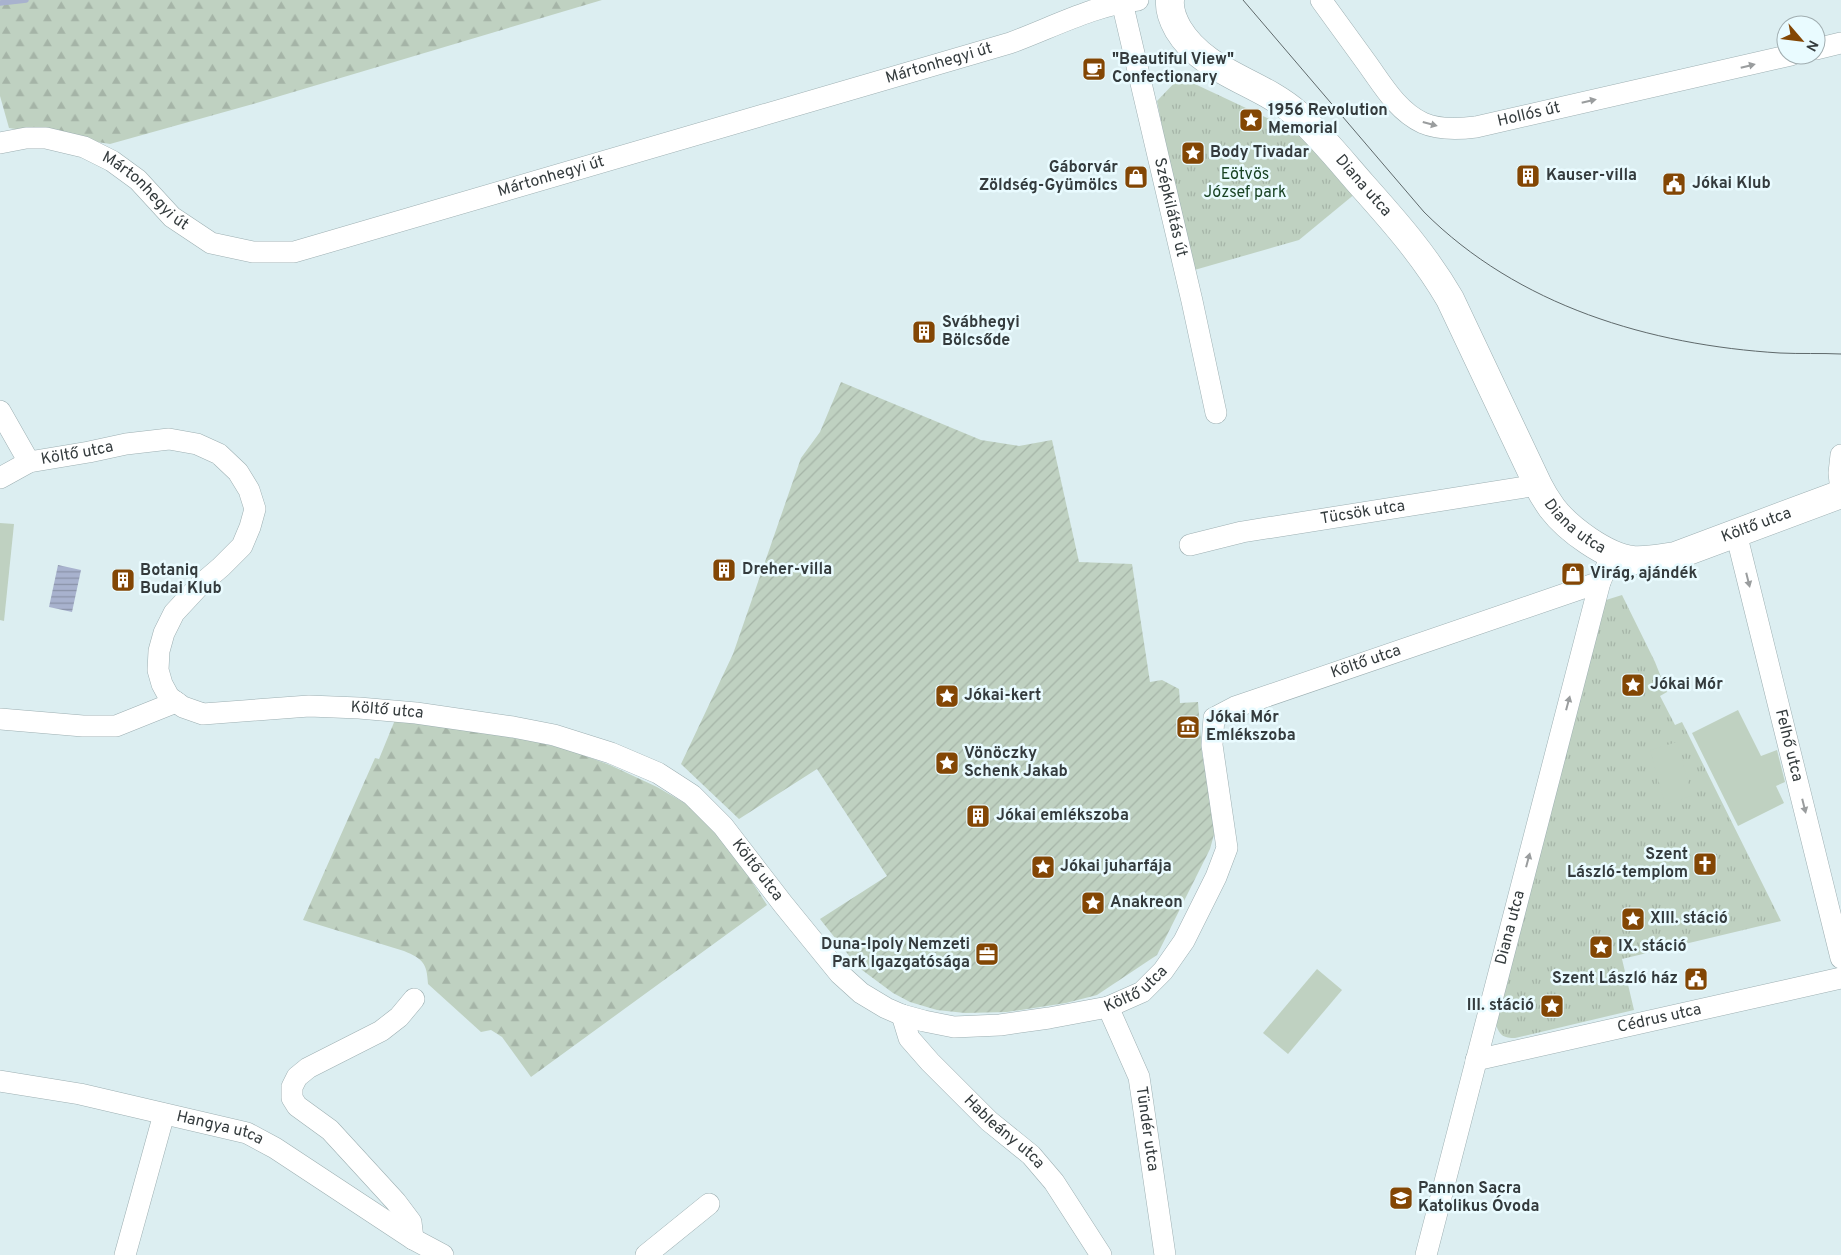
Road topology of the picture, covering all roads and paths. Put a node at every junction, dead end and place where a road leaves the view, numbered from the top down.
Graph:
1 (1170, 0) edge
2 (1321, 0) edge
3 (1130, 1) edge
4 (1841, 43) edge
5 (1826, 47) edge
6 (1776, 58) edge
7 (0, 143) edge
8 (0, 410) edge
9 (1216, 413) dead end
10 (1841, 455) edge
11 (29, 462) junction
12 (0, 478) edge
13 (1538, 485) junction
14 (1841, 493) edge
15 (1736, 533) junction
16 (1190, 545) dead end
17 (1612, 554) junction
18 (1600, 582) junction
19 (176, 702) junction
20 (0, 719) edge
21 (1841, 958) edge
22 (1841, 978) edge
23 (414, 999) dead end
24 (1108, 1007) junction
25 (902, 1015) junction
26 (1476, 1060) junction
27 (0, 1081) edge
28 (164, 1114) junction
29 (709, 1204) dead end
30 (413, 1239) junction
31 (125, 1255) edge
32 (443, 1255) edge
33 (646, 1255) edge
34 (1101, 1255) edge
35 (1165, 1255) edge
36 (1426, 1255) edge

1 - 13 street, Diana utca
2 -> 6 street, Hollós út
3 - 7 street, Mártonhegyi út
3 - 9 street, Szépkilátás út
4 - 5 street
8 - 11 street
10 - 14 street
11 - 12 street, Költő utca
11 - 19 street, Költő utca
13 - 16 street, Tücsök utca
13 - 17 street, Diana utca
14 - 15 street, Költő utca
15 - 17 street, Költő utca
15 -> 21 street, Felhő utca
17 - 18 street, Diana utca
18 - 24 street, Költő utca
26 -> 18 street, Diana utca
19 - 20 street
19 - 25 street, Költő utca
22 - 26 street, Cédrus utca
23 - 30 street
24 - 25 street, Költő utca
24 - 35 street, Tündér utca
25 - 34 street, Hableány utca
26 - 36 street, Diana utca
27 - 28 street, Hangya utca
28 - 30 street, Hangya utca
28 - 31 street
29 - 33 street
30 - 32 street, Hangya utca

